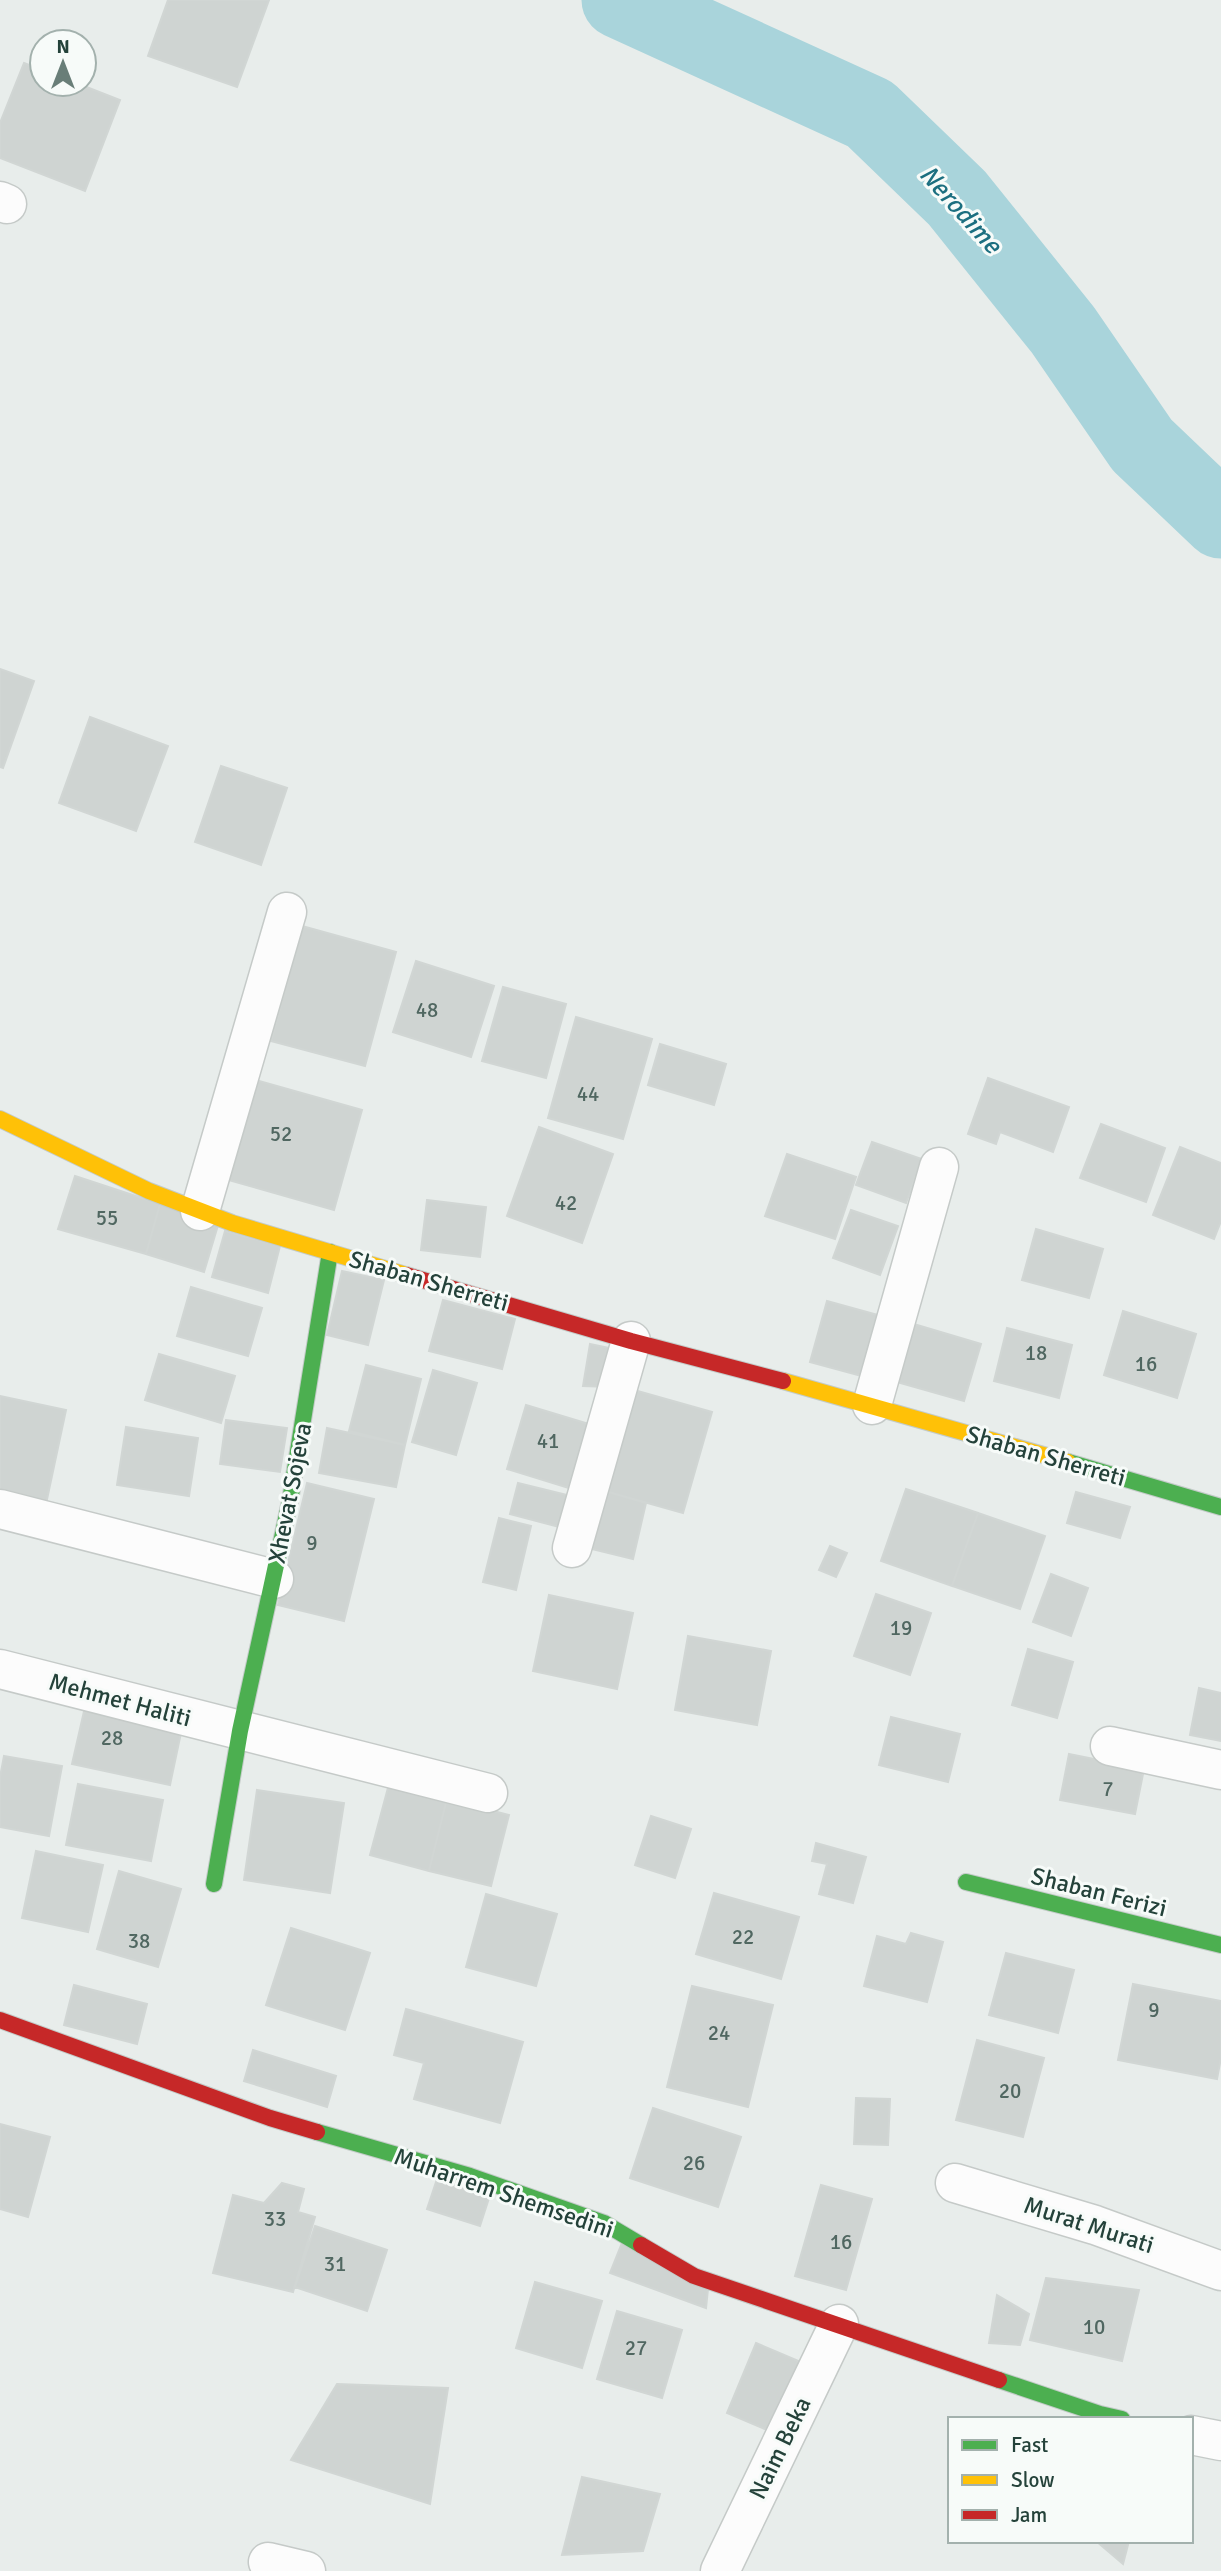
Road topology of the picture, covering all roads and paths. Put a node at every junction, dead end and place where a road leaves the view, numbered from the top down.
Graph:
1 (287, 912) dead end
2 (0, 1119) edge
3 (939, 1167) dead end
4 (200, 1210) junction
5 (330, 1252) junction
6 (631, 1341) junction
7 (872, 1405) junction
8 (1221, 1507) edge
9 (0, 1509) edge
10 (572, 1548) dead end
11 (274, 1579) junction
12 (0, 1669) edge
13 (240, 1731) junction
14 (1110, 1746) dead end
15 (1221, 1770) edge
16 (488, 1793) dead end
17 (966, 1882) dead end
18 (214, 1884) dead end
19 (1221, 1945) edge
20 (0, 2020) edge
21 (955, 2183) dead end
22 (1221, 2271) edge
23 (839, 2325) junction
24 (1113, 2417) edge
25 (1193, 2435) edge
26 (1221, 2441) edge
27 (268, 2562) dead end
28 (306, 2571) edge
29 (720, 2571) edge

1 - 4 street
2 - 4 street, Shaban Sherreti
3 - 7 street
4 - 5 street, Shaban Sherreti
5 - 6 street, Shaban Sherreti
5 - 11 street, Xhevat Sojeva
6 - 7 street, Shaban Sherreti
6 - 10 street
7 - 8 street, Shaban Sherreti
9 - 11 street
11 - 13 street, Xhevat Sojeva
12 - 13 street, Mehmet Haliti
13 - 16 street
13 - 18 street, Xhevat Sojeva
14 - 15 street
17 - 19 street, Shaban Ferizi
20 - 23 street, Muharrem Shemsedini
21 - 22 street, Murat Murati
23 - 24 street, Muharrem Shemsedini
23 - 29 street, Naim Beka
25 - 26 street
27 - 28 street

